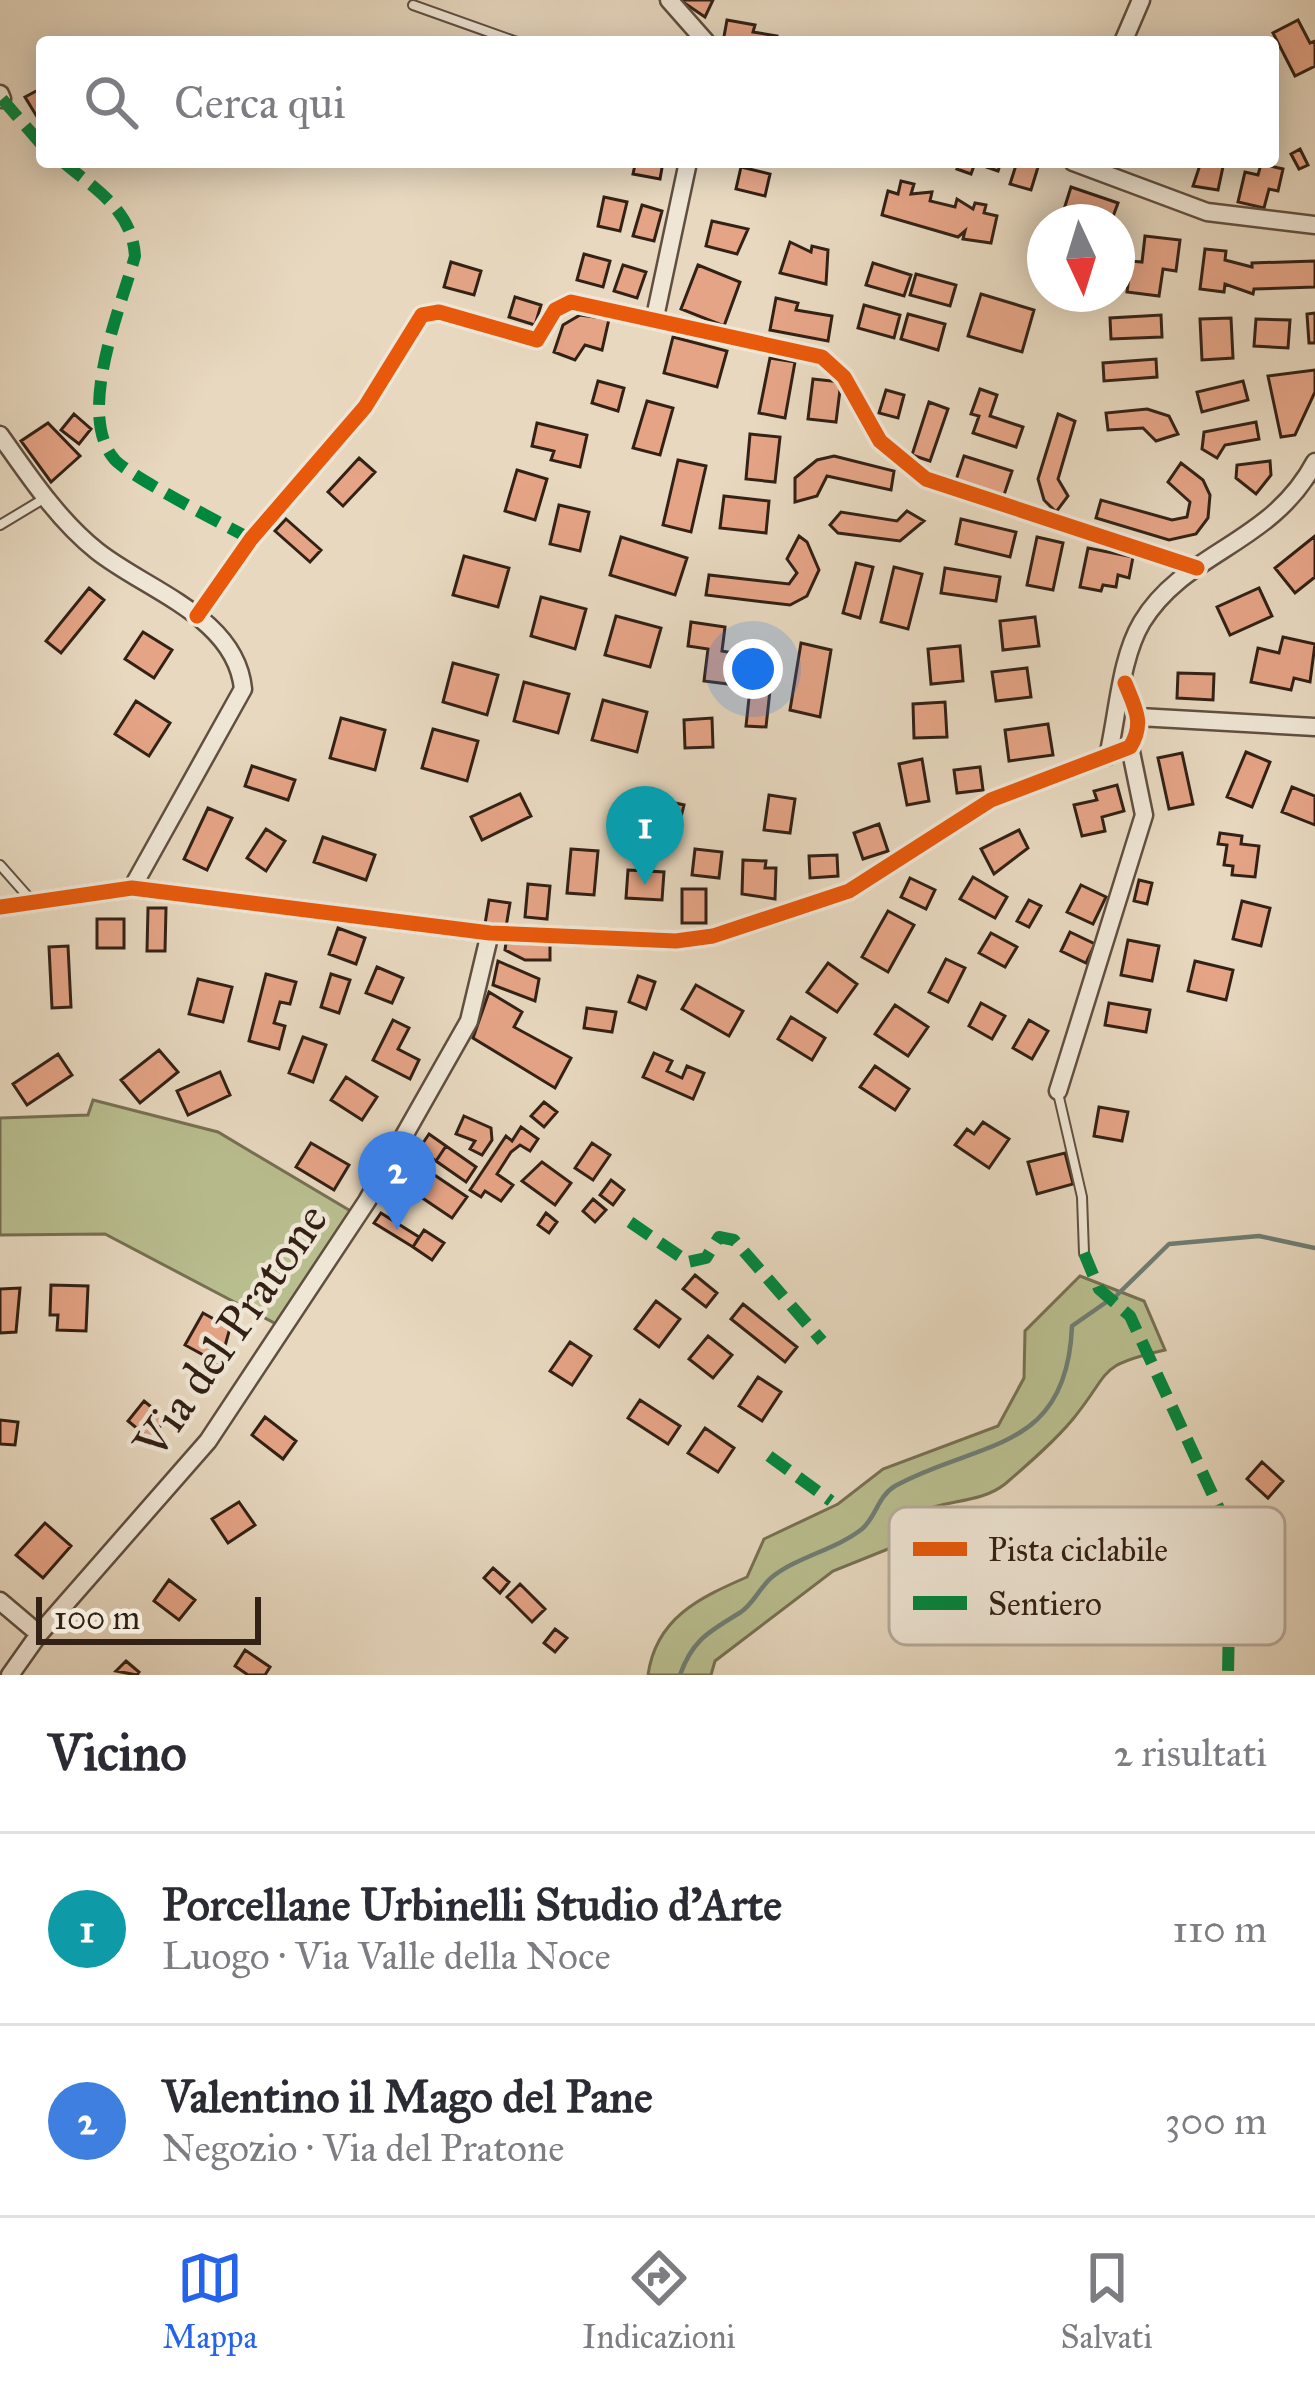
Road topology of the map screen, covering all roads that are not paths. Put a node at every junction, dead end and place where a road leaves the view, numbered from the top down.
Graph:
1 (669, 0) edge
2 (1141, 0) edge
3 (413, 5) dead end
4 (500, 36) edge
5 (701, 36) edge
6 (1126, 36) edge
7 (687, 168) edge
8 (1089, 168) edge
9 (1315, 225) edge
10 (655, 317) junction
11 (0, 435) edge
12 (1315, 462) edge
13 (45, 497) junction
14 (0, 525) edge
15 (1197, 568) junction
16 (197, 616) junction
17 (1125, 683) junction
18 (1139, 717) junction
19 (1315, 728) edge
20 (1130, 747) junction
21 (1108, 756) junction
22 (0, 865) edge
23 (131, 888) junction
24 (36, 905) junction
25 (0, 907) edge
26 (490, 933) junction
27 (1058, 1091) joint
28 (1084, 1253) dead end
29 (0, 1601) edge
30 (39, 1634) junction
31 (10, 1675) edge

1 - 5 street
2 - 6 street
3 - 4 lane
7 - 10 street
8 - 9 street
10 - 15 street
10 - 16 street
11 - 13 street
12 - 15 street
13 - 14 lane
13 - 16 street
15 - 17 street
16 - 23 street
17 - 18 street
17 - 21 street
18 - 19 street
18 - 20 street
20 - 21 street
20 - 27 street
21 - 26 street
22 - 24 lane
23 - 24 street
23 - 26 street
24 - 25 street
26 - 30 street, Via del Pratone
27 - 28 lane
29 - 30 street
30 - 31 street, Via del Pratone

